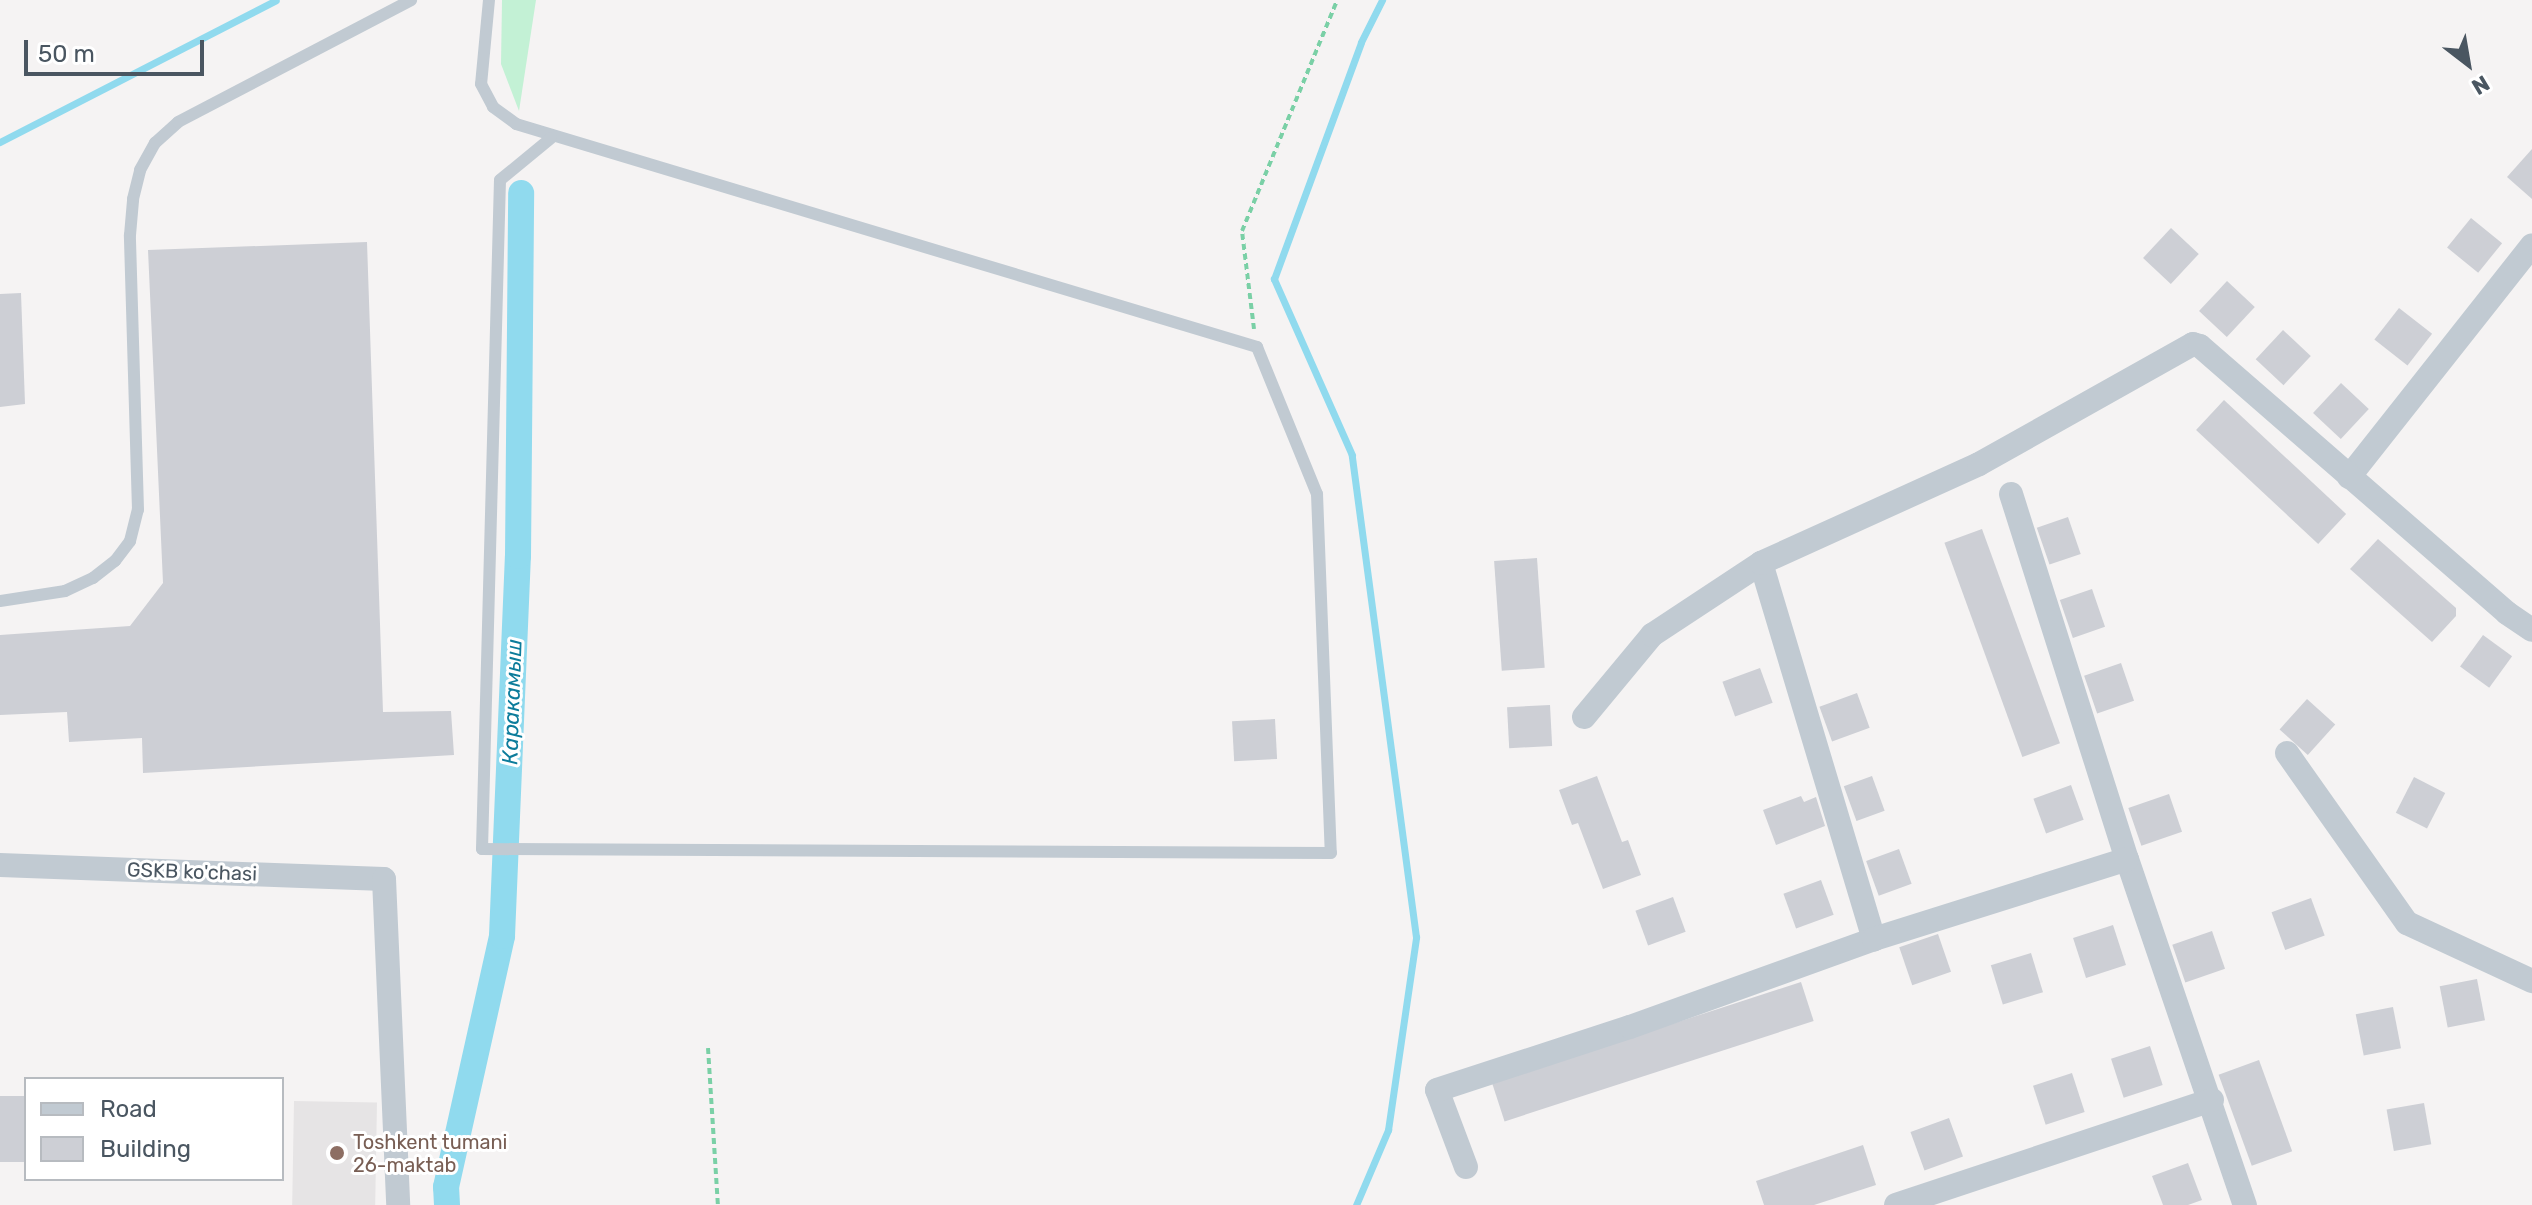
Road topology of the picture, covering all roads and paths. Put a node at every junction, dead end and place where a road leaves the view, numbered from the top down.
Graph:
1 (411, 0) edge
2 (489, 0) edge
3 (1337, 0) edge
4 (551, 138) junction
5 (2532, 245) edge
6 (1257, 347) junction
7 (2349, 477) junction
8 (2011, 494) dead end
9 (1761, 563) junction
10 (0, 601) edge
11 (2532, 630) edge
12 (1584, 717) dead end
13 (2287, 753) dead end
14 (2127, 859) junction
15 (0, 865) edge
16 (1874, 939) junction
17 (2532, 981) edge
18 (708, 1048) dead end
19 (2212, 1100) junction
20 (1466, 1167) dead end
21 (398, 1205) edge
22 (718, 1205) edge
23 (1896, 1205) edge
24 (2245, 1205) edge

1 - 10 lane
2 - 4 lane
3 - 6 path
4 - 6 lane
4 - 6 lane
5 - 7 street
7 - 9 street
7 - 11 street
8 - 14 street
9 - 12 street
9 - 16 street
13 - 17 street
14 - 16 street
14 - 19 street
15 - 21 street, GSKB ko'chasi
16 - 20 street
18 - 22 path
19 - 23 street
19 - 24 street

